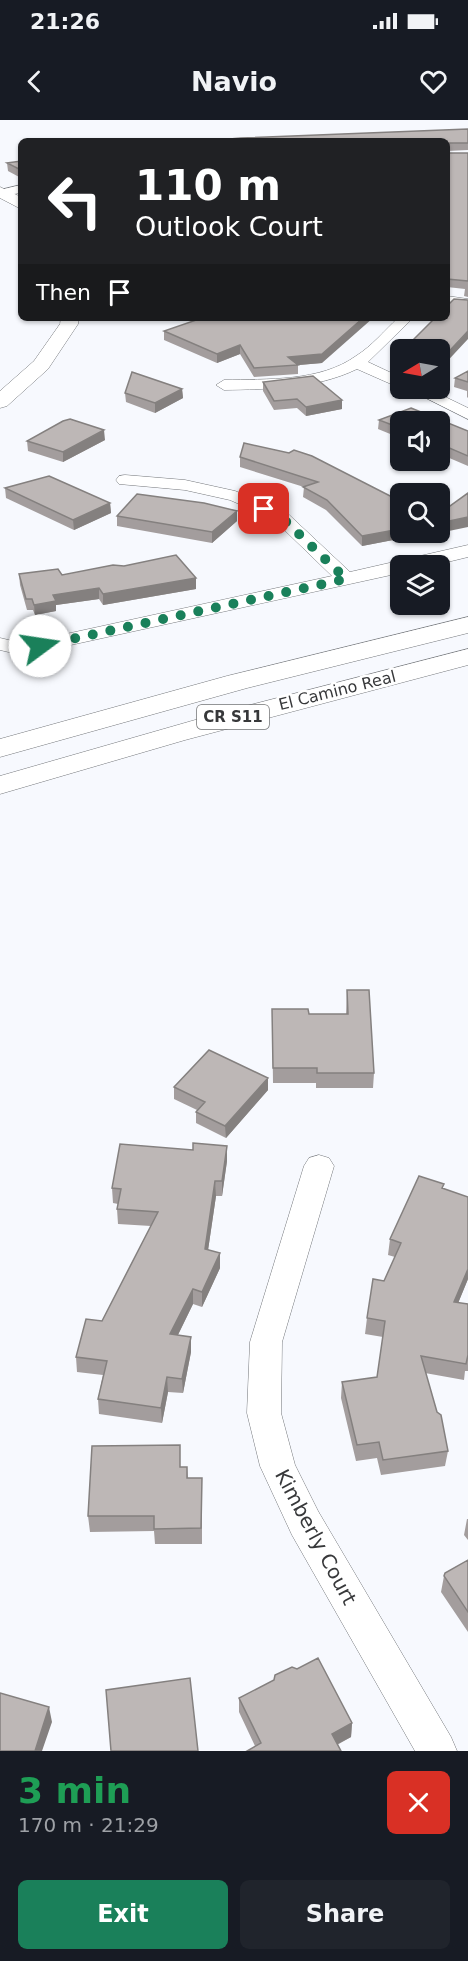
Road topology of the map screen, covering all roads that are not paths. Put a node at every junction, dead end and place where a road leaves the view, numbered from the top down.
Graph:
1 (18, 190) edge
2 (1, 193) edge
3 (18, 202) edge
4 (450, 300) edge
5 (468, 303) edge
6 (70, 321) edge
7 (403, 321) edge
8 (357, 363) junction
9 (390, 378) edge
10 (224, 385) dead end
11 (436, 399) edge
12 (0, 402) edge
13 (468, 414) edge
14 (125, 480) dead end
15 (468, 551) edge
16 (450, 555) edge
17 (390, 569) edge
18 (346, 579) junction
19 (468, 626) edge
20 (0, 644) edge
21 (468, 657) edge
22 (0, 748) edge
23 (0, 785) edge
24 (319, 1166) dead end
25 (436, 1751) edge

1 - 2 street
2 - 3 main road
4 - 5 street
6 - 12 main road
7 - 8 street
8 - 9 street
8 - 10 street
11 - 13 street
14 - 18 street
15 - 16 street
17 - 18 street
18 - 20 street
19 - 22 main road, El Camino Real / CR S11
21 - 23 main road, El Camino Real / CR S11
24 - 25 street, Kimberly Court

